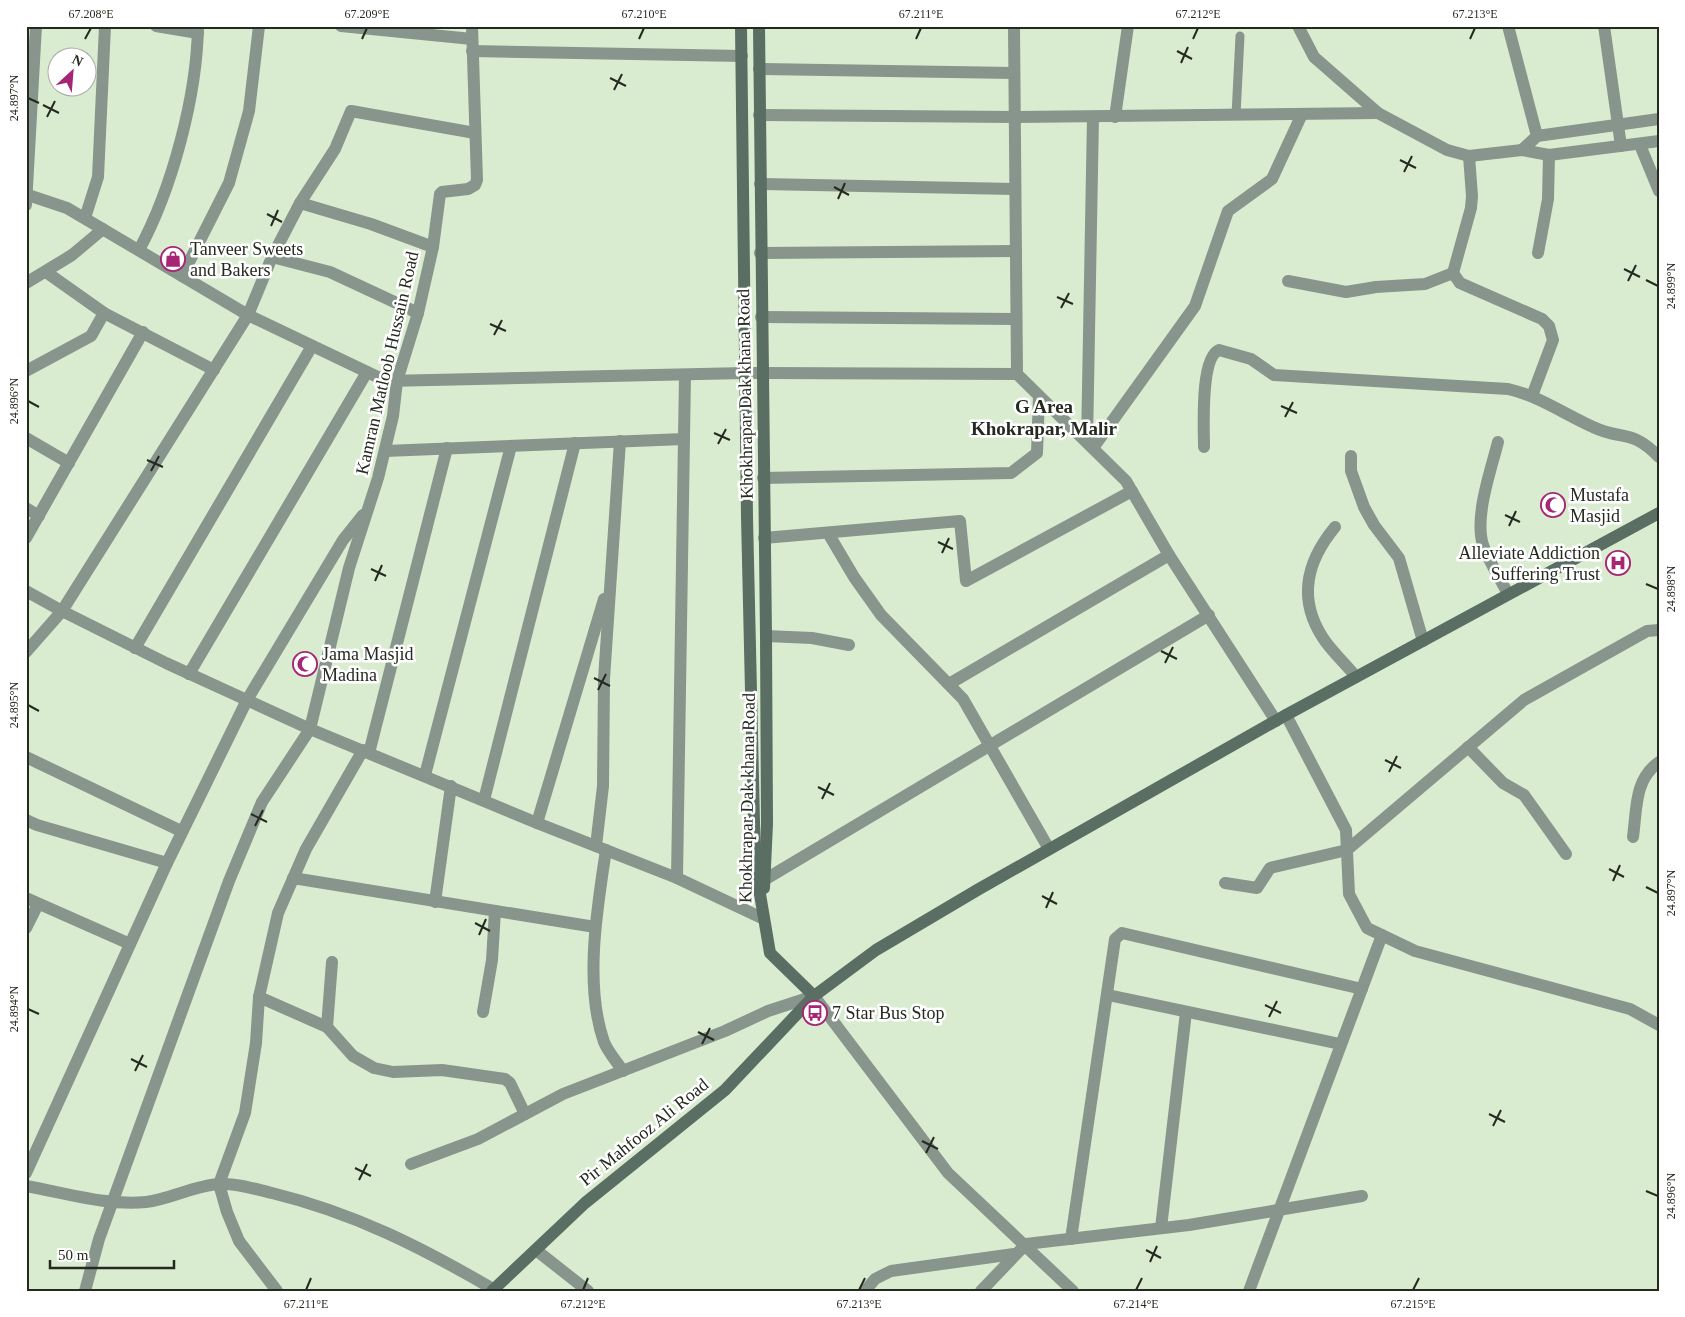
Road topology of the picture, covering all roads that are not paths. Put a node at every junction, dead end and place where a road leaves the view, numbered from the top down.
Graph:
1 (36, 26) edge
2 (104, 26) edge
3 (156, 26) edge
4 (259, 26) edge
5 (341, 26) edge
6 (741, 26) edge
7 (759, 26) edge
8 (1014, 26) edge
9 (1128, 26) edge
10 (1298, 26) edge
11 (1508, 26) edge
12 (1604, 26) edge
13 (198, 30) edge
14 (1240, 36) dead end
15 (472, 39) edge
16 (742, 56) junction
17 (759, 69) junction
18 (1014, 73) junction
19 (1378, 113) junction
20 (1302, 114) junction
21 (759, 116) junction
22 (1236, 116) junction
23 (1014, 117) junction
24 (1092, 117) junction
25 (1115, 117) junction
26 (1659, 119) edge
27 (1618, 125) junction
28 (475, 133) junction
29 (1537, 136) junction
30 (1659, 141) edge
31 (1640, 145) junction
32 (1621, 146) junction
33 (1522, 150) junction
34 (1550, 155) junction
35 (1469, 156) junction
36 (760, 184) junction
37 (1015, 190) junction
38 (1659, 191) edge
39 (27, 200) edge
40 (300, 203) junction
41 (85, 218) junction
42 (103, 229) junction
43 (433, 247) junction
44 (139, 250) junction
45 (1016, 251) junction
46 (760, 252) junction
47 (1538, 253) dead end
48 (272, 257) junction
49 (46, 272) junction
50 (1453, 273) junction
51 (182, 276) junction
52 (1288, 281) dead end
53 (26, 283) edge
54 (104, 313) junction
55 (418, 313) junction
56 (248, 316) junction
57 (761, 317) junction
58 (1016, 320) junction
59 (143, 332) junction
60 (312, 346) junction
61 (214, 370) junction
62 (26, 371) edge
63 (367, 372) junction
64 (745, 373) junction
65 (1017, 374) junction
66 (685, 375) junction
67 (762, 375) junction
68 (397, 382) junction
69 (1039, 396) junction
70 (1532, 396) junction
71 (26, 438) edge
72 (684, 438) junction
73 (620, 441) junction
74 (1498, 442) dead end
75 (575, 443) junction
76 (1090, 445) junction
77 (511, 446) junction
78 (1204, 447) dead end
79 (447, 448) junction
80 (385, 451) junction
81 (1351, 456) dead end
82 (1659, 456) edge
83 (69, 463) junction
84 (763, 478) junction
85 (1132, 491) junction
86 (26, 508) edge
87 (368, 510) junction
88 (1659, 513) edge
89 (39, 516) junction
90 (1335, 527) dead end
91 (828, 533) junction
92 (26, 538) edge
93 (764, 538) junction
94 (1169, 555) junction
95 (611, 578) junction
96 (26, 591) edge
97 (1508, 594) junction
98 (62, 612) junction
99 (1209, 615) junction
100 (1659, 630) edge
101 (766, 636) junction
102 (1424, 641) junction
103 (849, 645) dead end
104 (135, 648) junction
105 (26, 652) edge
106 (189, 674) junction
107 (1356, 676) junction
108 (949, 684) junction
109 (246, 700) junction
110 (1281, 718) junction
111 (310, 728) junction
112 (990, 746) junction
113 (1468, 747) junction
114 (366, 751) junction
115 (26, 757) edge
116 (1659, 762) edge
117 (425, 776) junction
118 (451, 786) junction
119 (484, 800) junction
120 (26, 820) edge
121 (537, 823) junction
122 (182, 831) junction
123 (1633, 837) dead end
124 (601, 848) junction
125 (1049, 849) junction
126 (1347, 850) junction
127 (1566, 854) dead end
128 (167, 863) junction
129 (293, 878) junction
130 (677, 878) junction
131 (764, 880) junction
132 (1225, 883) dead end
133 (26, 898) edge
134 (435, 902) junction
135 (38, 904) junction
136 (495, 911) junction
137 (762, 918) junction
138 (595, 927) junction
139 (26, 928) edge
140 (1382, 935) junction
141 (130, 944) junction
142 (332, 962) dead end
143 (1362, 989) junction
144 (1108, 995) junction
145 (814, 996) junction
146 (259, 997) junction
147 (483, 1012) dead end
148 (1186, 1012) junction
149 (1659, 1025) edge
150 (327, 1027) junction
151 (1340, 1044) junction
152 (623, 1071) junction
153 (525, 1114) junction
154 (411, 1164) dead end
155 (26, 1174) edge
156 (219, 1184) junction
157 (26, 1186) edge
158 (1362, 1196) dead end
159 (114, 1202) junction
160 (1279, 1209) junction
161 (1161, 1228) junction
162 (1071, 1238) junction
163 (1026, 1244) junction
164 (536, 1250) junction
165 (1014, 1254) junction
166 (492, 1290) edge
167 (85, 1291) edge
168 (277, 1291) edge
169 (588, 1291) edge
170 (865, 1291) edge
171 (981, 1291) edge
172 (1073, 1291) edge
173 (1249, 1291) edge

1 - 39 street
2 - 41 street
3 - 13 street
4 - 51 street
5 - 15 street
6 - 16 street, Khokhrapar Dak khana Road
7 - 17 street, Khokhrapar Dak khana Road
8 - 18 street
9 - 25 street
10 - 19 street
11 - 29 street
12 - 27 street
13 - 44 street
14 - 22 lane
15 - 16 street
15 - 28 street, Kamran Matloob Hussain Road
16 - 64 street, Khokhrapar Dak khana Road
17 - 18 street
17 - 21 street, Khokhrapar Dak khana Road
18 - 23 street
19 - 20 street
19 - 35 street
20 - 22 street
20 - 76 street
21 - 23 street
21 - 36 street, Khokhrapar Dak khana Road
22 - 25 street
23 - 24 street
23 - 37 street
24 - 25 street
24 - 76 street
26 - 27 street
27 - 29 street
27 - 32 street
28 - 40 street
28 - 43 street, Kamran Matloob Hussain Road
29 - 33 street
30 - 31 street
31 - 32 street
31 - 38 street
32 - 34 street
33 - 34 street
33 - 35 street
34 - 47 street
35 - 50 street
36 - 37 street
36 - 46 street, Khokhrapar Dak khana Road
37 - 45 street
39 - 41 street
40 - 43 street
40 - 48 street
41 - 42 street
42 - 44 street
42 - 49 street
43 - 55 street, Kamran Matloob Hussain Road
44 - 51 street
45 - 46 street
45 - 58 street
46 - 57 street, Khokhrapar Dak khana Road
48 - 55 street
48 - 56 street
49 - 53 street
49 - 54 street
50 - 52 street
50 - 70 street
51 - 56 street
54 - 59 street
54 - 62 street
55 - 68 street, Kamran Matloob Hussain Road
56 - 60 street
56 - 61 street
57 - 58 street
57 - 67 street, Khokhrapar Dak khana Road
58 - 65 street
59 - 61 street
59 - 83 street
60 - 63 street
60 - 104 street
61 - 98 street
63 - 68 street
63 - 106 street
64 - 66 street
64 - 67 street
64 - 137 street, Khokhrapar Dak khana Road
65 - 67 street
65 - 69 street
66 - 68 street
66 - 72 street
67 - 84 street, Khokhrapar Dak khana Road
68 - 80 street, Kamran Matloob Hussain Road
69 - 76 street
69 - 84 street
70 - 78 street
70 - 82 street
71 - 83 street
72 - 73 street
72 - 130 street
73 - 75 street
73 - 95 street
74 - 97 street
75 - 77 street
75 - 119 street
76 - 85 street
77 - 79 street
77 - 117 street
79 - 80 street
79 - 114 street
80 - 87 street, Kamran Matloob Hussain Road
81 - 102 street
83 - 89 street
84 - 93 street, Khokhrapar Dak khana Road
85 - 91 street
85 - 94 street
86 - 89 street
87 - 109 street
87 - 111 street, Kamran Matloob Hussain Road
88 - 97 street, Pir Mahfooz Ali Road
89 - 92 street
90 - 107 street
91 - 93 street
91 - 108 street
93 - 101 street, Khokhrapar Dak khana Road
94 - 99 street
94 - 108 street
95 - 121 street
95 - 124 street
96 - 98 street
97 - 102 street, Pir Mahfooz Ali Road
98 - 104 street
98 - 105 street
99 - 110 street
99 - 112 street
100 - 113 street
101 - 103 street
101 - 131 street, Khokhrapar Dak khana Road
102 - 107 street, Pir Mahfooz Ali Road
104 - 106 street
106 - 109 street
107 - 110 street, Pir Mahfooz Ali Road
108 - 112 street
109 - 111 street
109 - 122 street
110 - 125 street, Pir Mahfooz Ali Road
110 - 126 street
111 - 114 street
111 - 159 street, Kamran Matloob Hussain Road
112 - 125 street
112 - 131 street
113 - 126 street
113 - 127 street
114 - 117 street
114 - 129 street
115 - 122 street
116 - 123 street
117 - 118 street
118 - 119 street
118 - 134 street
119 - 121 street
120 - 128 street
121 - 124 street
122 - 128 street
124 - 130 street
124 - 138 street
125 - 145 street, Pir Mahfooz Ali Road
126 - 132 street
126 - 140 street
128 - 141 street
129 - 134 street
129 - 146 street
130 - 137 street
131 - 137 street, Khokhrapar Dak khana Road
133 - 135 street
134 - 136 street
135 - 139 street
135 - 141 street
136 - 138 street
136 - 147 street
137 - 145 street
138 - 152 street
140 - 143 street
140 - 149 street
141 - 155 street
142 - 150 street
143 - 144 street
143 - 151 street
144 - 148 street
144 - 162 street
145 - 152 street
145 - 163 street
145 - 164 street, Pir Mahfooz Ali Road
146 - 150 street
146 - 156 street
148 - 151 street
148 - 161 street
150 - 153 street
151 - 160 street
152 - 153 street
153 - 154 street
156 - 159 street
156 - 166 street
156 - 168 street
157 - 159 street
158 - 160 street
159 - 167 street, Kamran Matloob Hussain Road
160 - 161 street
160 - 173 street
161 - 162 street
162 - 163 street
163 - 165 street
163 - 172 street
164 - 166 street, Pir Mahfooz Ali Road
164 - 169 street
165 - 170 street
165 - 171 street

